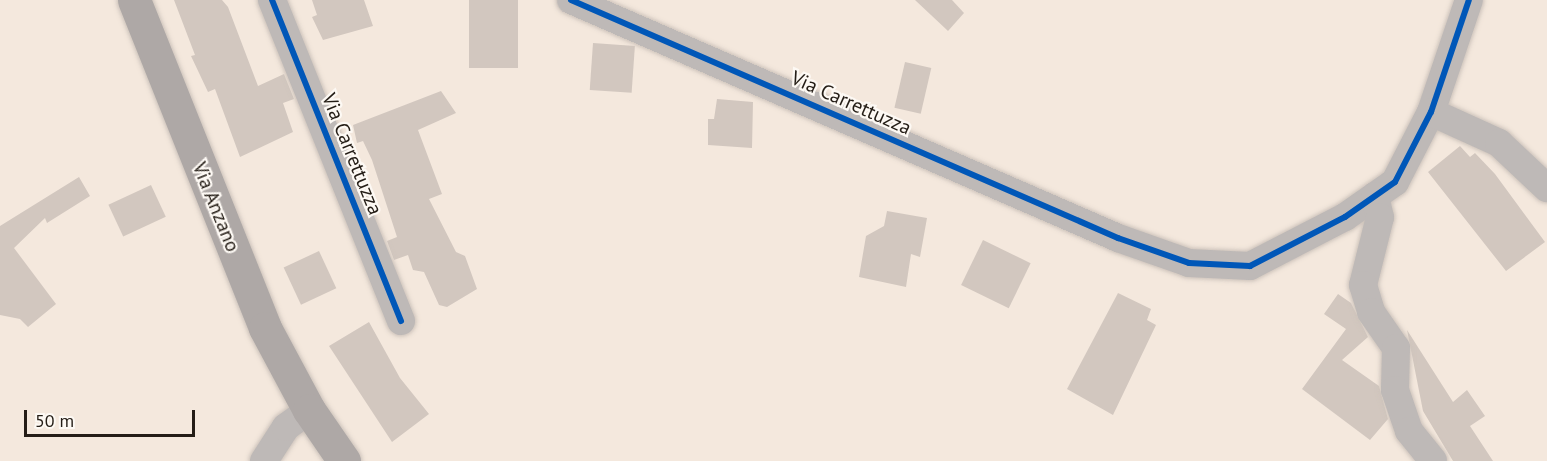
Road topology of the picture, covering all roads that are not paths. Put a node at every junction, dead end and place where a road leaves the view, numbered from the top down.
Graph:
1 (134, 0) edge
2 (272, 0) edge
3 (1469, 0) edge
4 (584, 3) edge
5 (1431, 112) junction
6 (1547, 188) edge
7 (1375, 196) junction
8 (401, 321) dead end
9 (309, 410) junction
10 (264, 461) edge
11 (344, 461) edge
12 (1432, 461) edge

1 - 9 main road, Via Anzano
2 - 8 street, Via Carrettuzza
3 - 5 street, Via Carrettuzza
4 - 7 street, Via Carrettuzza
5 - 6 street
5 - 7 street, Via Carrettuzza
7 - 12 street
9 - 10 street
9 - 11 main road, Via Anzano

